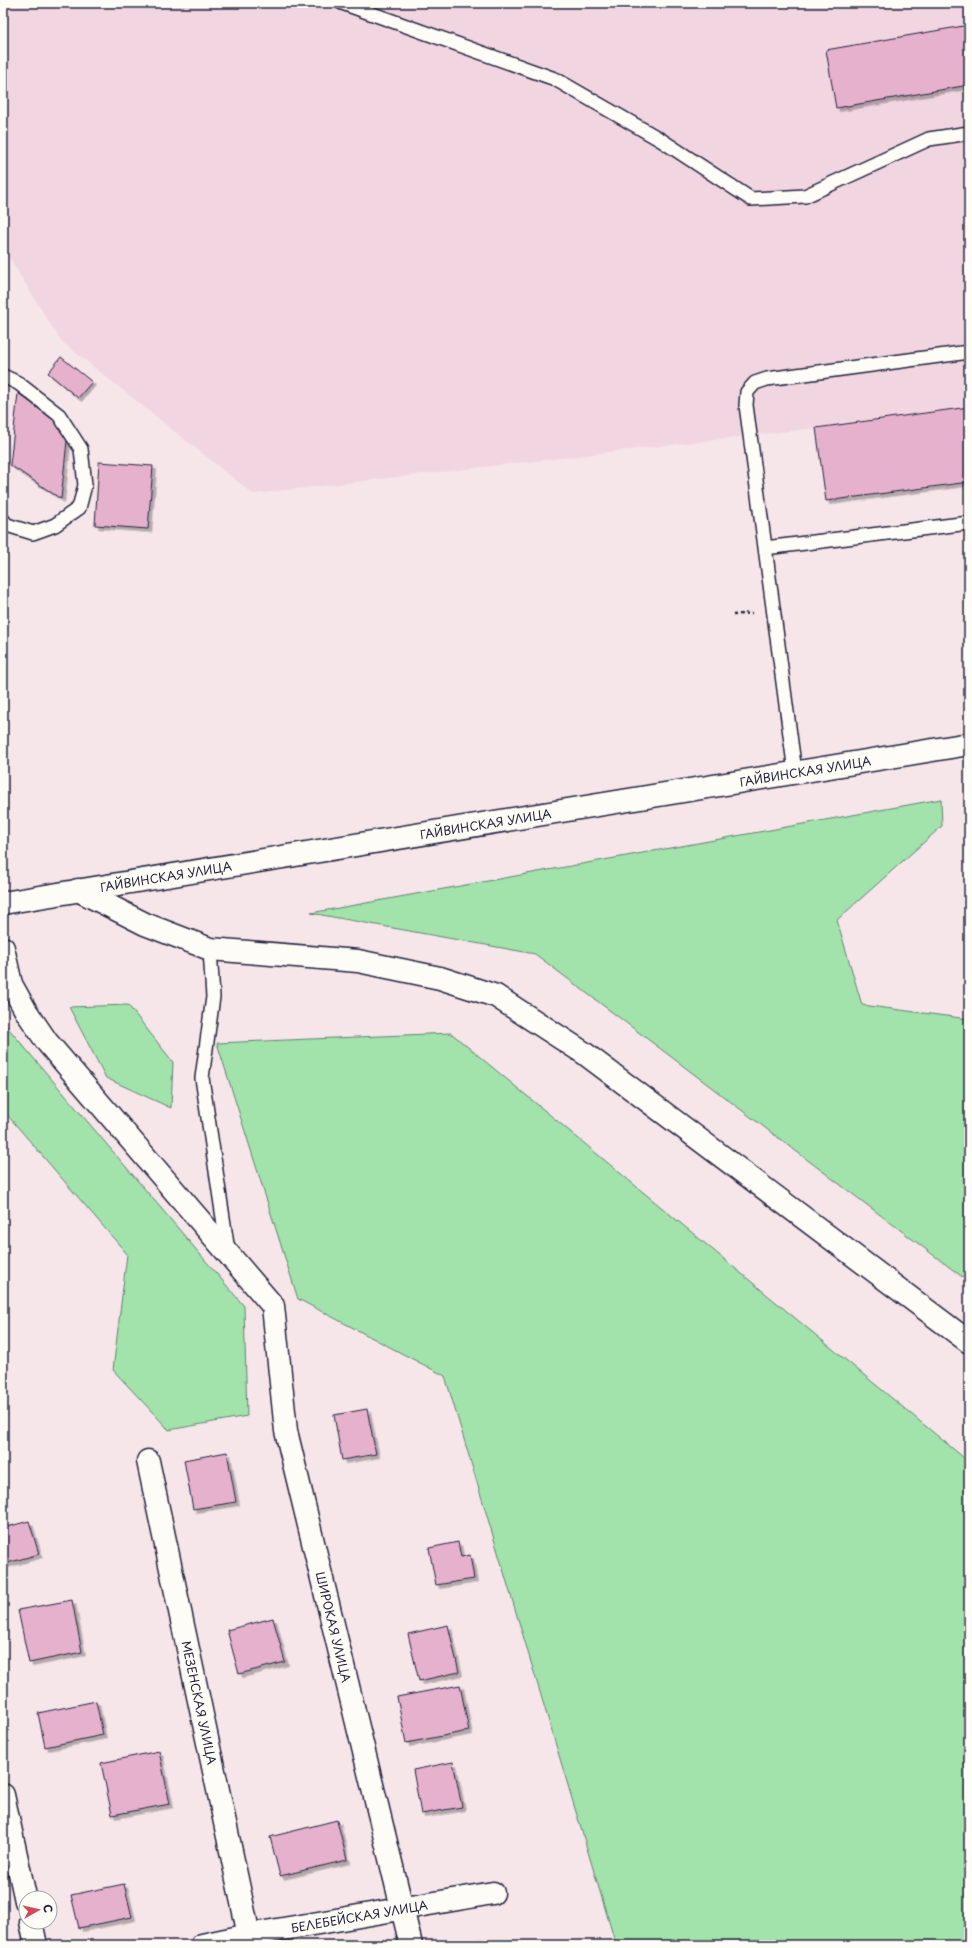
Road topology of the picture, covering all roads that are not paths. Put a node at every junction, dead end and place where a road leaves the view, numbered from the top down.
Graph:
1 (342, 3) edge
2 (969, 133) edge
3 (969, 352) edge
4 (3, 376) edge
5 (3, 520) edge
6 (969, 522) edge
7 (766, 548) junction
8 (969, 744) edge
9 (795, 772) junction
10 (78, 890) junction
11 (3, 903) edge
12 (3, 948) edge
13 (210, 949) junction
14 (229, 1254) junction
15 (969, 1342) edge
16 (148, 1461) dead end
17 (3, 1794) edge
18 (24, 1890) edge
19 (493, 1893) dead end
20 (403, 1907) junction
21 (33, 1930) edge
22 (250, 1940) edge
23 (36, 1945) edge
24 (202, 1945) edge
25 (411, 1945) edge

1 - 2 lane
3 - 7 lane
4 - 5 lane
6 - 7 lane
7 - 9 lane
8 - 9 street, ГАЙВИНСКАЯ УЛИЦА
9 - 10 street, ГАЙВИНСКАЯ УЛИЦА
10 - 11 street, ГАЙВИНСКАЯ УЛИЦА
10 - 13 street
12 - 14 street
13 - 14 lane
13 - 15 street
14 - 20 street, ШИРОКАЯ УЛИЦА
16 - 22 street, МЕЗЕНСКАЯ УЛИЦА
17 - 18 street
19 - 20 street, БЕЛЕБЕЙСКАЯ УЛИЦА
20 - 22 street, БЕЛЕБЕЙСКАЯ УЛИЦА
20 - 25 street, ШИРОКАЯ УЛИЦА
21 - 23 street
22 - 24 street, БЕЛЕБЕЙСКАЯ УЛИЦА

